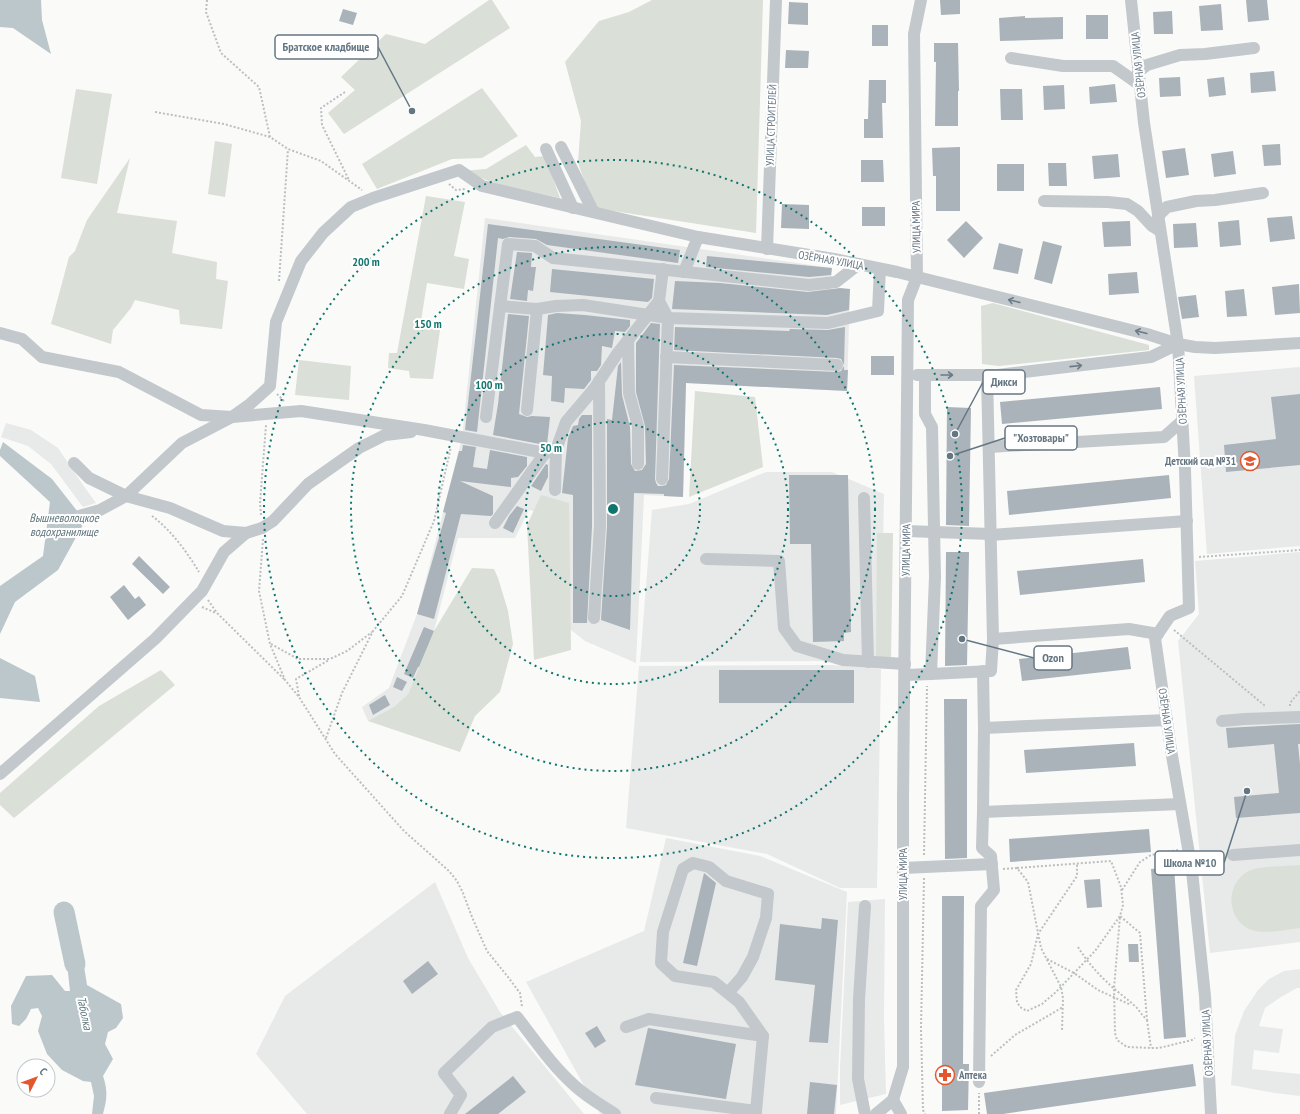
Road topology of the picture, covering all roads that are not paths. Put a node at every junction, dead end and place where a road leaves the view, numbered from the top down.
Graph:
1 (776, 0) edge
2 (921, 0) edge
3 (1131, 0) edge
4 (1254, 48) dead end
5 (1011, 58) dead end
6 (1138, 72) junction
7 (1140, 85) junction
8 (561, 147) dead end
9 (546, 149) dead end
10 (1263, 193) dead end
11 (1044, 201) dead end
12 (573, 208) junction
13 (592, 211) junction
14 (1158, 216) junction
15 (1160, 232) junction
16 (698, 237) junction
17 (767, 249) junction
18 (859, 264) junction
19 (880, 269) junction
20 (663, 270) junction
21 (684, 272) junction
22 (917, 277) junction
23 (659, 301) junction
24 (500, 306) junction
25 (537, 309) junction
26 (649, 315) junction
27 (668, 318) junction
28 (0, 333) edge
29 (628, 340) junction
30 (1300, 343) edge
31 (1178, 344) junction
32 (666, 357) junction
33 (836, 365) dead end
34 (908, 375) junction
35 (925, 375) junction
36 (987, 375) junction
37 (599, 380) junction
38 (527, 410) dead end
39 (232, 417) junction
40 (486, 417) dead end
41 (1182, 420) junction
42 (424, 430) junction
43 (989, 446) junction
44 (551, 452) junction
45 (74, 462) dead end
46 (638, 464) dead end
47 (662, 479) dead end
48 (555, 490) dead end
49 (126, 496) junction
50 (864, 498) dead end
51 (79, 516) dead end
52 (1187, 521) junction
53 (495, 523) dead end
54 (906, 531) junction
55 (934, 532) junction
56 (246, 533) junction
57 (990, 535) junction
58 (706, 559) dead end
59 (594, 618) dead end
60 (1158, 634) junction
61 (993, 639) junction
62 (868, 662) junction
63 (905, 669) junction
64 (983, 672) junction
65 (929, 674) junction
66 (1295, 717) edge
67 (1167, 720) junction
68 (1222, 721) dead end
69 (984, 728) junction
70 (0, 774) edge
71 (1180, 804) junction
72 (983, 812) junction
73 (1300, 850) edge
74 (1233, 855) dead end
75 (992, 866) junction
76 (903, 868) junction
77 (865, 906) dead end
78 (728, 993) junction
79 (626, 1027) dead end
80 (763, 1036) junction
81 (979, 1082) road end
82 (656, 1098) dead end
83 (893, 1100) junction
84 (756, 1112) edge
85 (450, 1114) edge
86 (615, 1114) edge
87 (865, 1114) edge
88 (876, 1114) edge
89 (901, 1114) edge
90 (1211, 1114) edge

1 - 17 street, УЛИЦА СТРОИТЕЛЕЙ
2 - 22 street, УЛИЦА МИРА
3 - 6 street, ОЗЁРНАЯ УЛИЦА
4 - 6 street
5 - 7 street
6 - 7 street, ОЗЁРНАЯ УЛИЦА
7 - 14 street, ОЗЁРНАЯ УЛИЦА
8 - 13 street
9 - 12 street
10 - 14 street
11 - 15 street
12 - 13 street, ОЗЁРНАЯ УЛИЦА
12 - 39 street, ОЗЁРНАЯ УЛИЦА
13 - 16 street, ОЗЁРНАЯ УЛИЦА
14 - 15 street, ОЗЁРНАЯ УЛИЦА
15 - 31 street, ОЗЁРНАЯ УЛИЦА
16 - 17 street, ОЗЁРНАЯ УЛИЦА
16 - 21 street
17 - 18 street, ОЗЁРНАЯ УЛИЦА
18 - 19 street, ОЗЁРНАЯ УЛИЦА
18 - 21 street
19 - 22 street, ОЗЁРНАЯ УЛИЦА
19 - 27 street
20 - 21 street
20 - 23 street
20 - 24 street
31 -> 22 street, ОЗЁРНАЯ УЛИЦА
22 - 34 street, УЛИЦА МИРА
23 - 26 street
23 - 27 street
24 - 25 street
24 - 40 street
25 - 26 street
25 - 38 street
26 - 27 street
26 - 29 street
27 - 32 street
28 - 39 street
29 - 37 street
29 - 46 street
30 - 31 street, ОЗЁРНАЯ УЛИЦА
36 -> 31 street, ОЗЁРНАЯ УЛИЦА
31 - 41 street, ОЗЁРНАЯ УЛИЦА
32 - 33 street
32 - 47 street
34 - 35 street, ОЗЁРНАЯ УЛИЦА
34 - 54 street, УЛИЦА МИРА
35 -> 36 street, ОЗЁРНАЯ УЛИЦА
35 - 55 street
36 - 43 street
37 - 44 street
37 - 59 street
39 - 42 street
39 - 49 street
41 - 43 street
41 - 52 street, ОЗЁРНАЯ УЛИЦА
42 - 44 street
42 - 56 street
43 - 57 street
44 - 48 street
44 - 53 street
45 - 49 street
49 - 51 street
49 - 56 street
50 - 62 street
52 - 57 street
52 - 60 street, ОЗЁРНАЯ УЛИЦА
54 - 55 street
54 - 63 street, УЛИЦА МИРА
55 - 57 street
55 - 65 street
56 - 70 street
57 - 61 street
58 - 62 street
60 - 61 street
60 - 67 street, ОЗЁРНАЯ УЛИЦА
61 - 64 street
62 - 63 street
63 - 65 street
63 - 76 street, УЛИЦА МИРА
64 - 65 street
64 - 69 street
66 - 68 street
67 - 69 street
67 - 71 street, ОЗЁРНАЯ УЛИЦА
69 - 72 street
71 - 72 street
71 - 90 street, ОЗЁРНАЯ УЛИЦА
72 - 75 street
73 - 74 street
75 - 76 street
75 - 81 street
76 - 83 street, УЛИЦА МИРА
77 - 87 street
78 - 78 street
78 - 80 street
79 - 80 street
80 - 84 street
82 - 84 street
83 - 88 street
83 - 89 street
85 - 86 street

